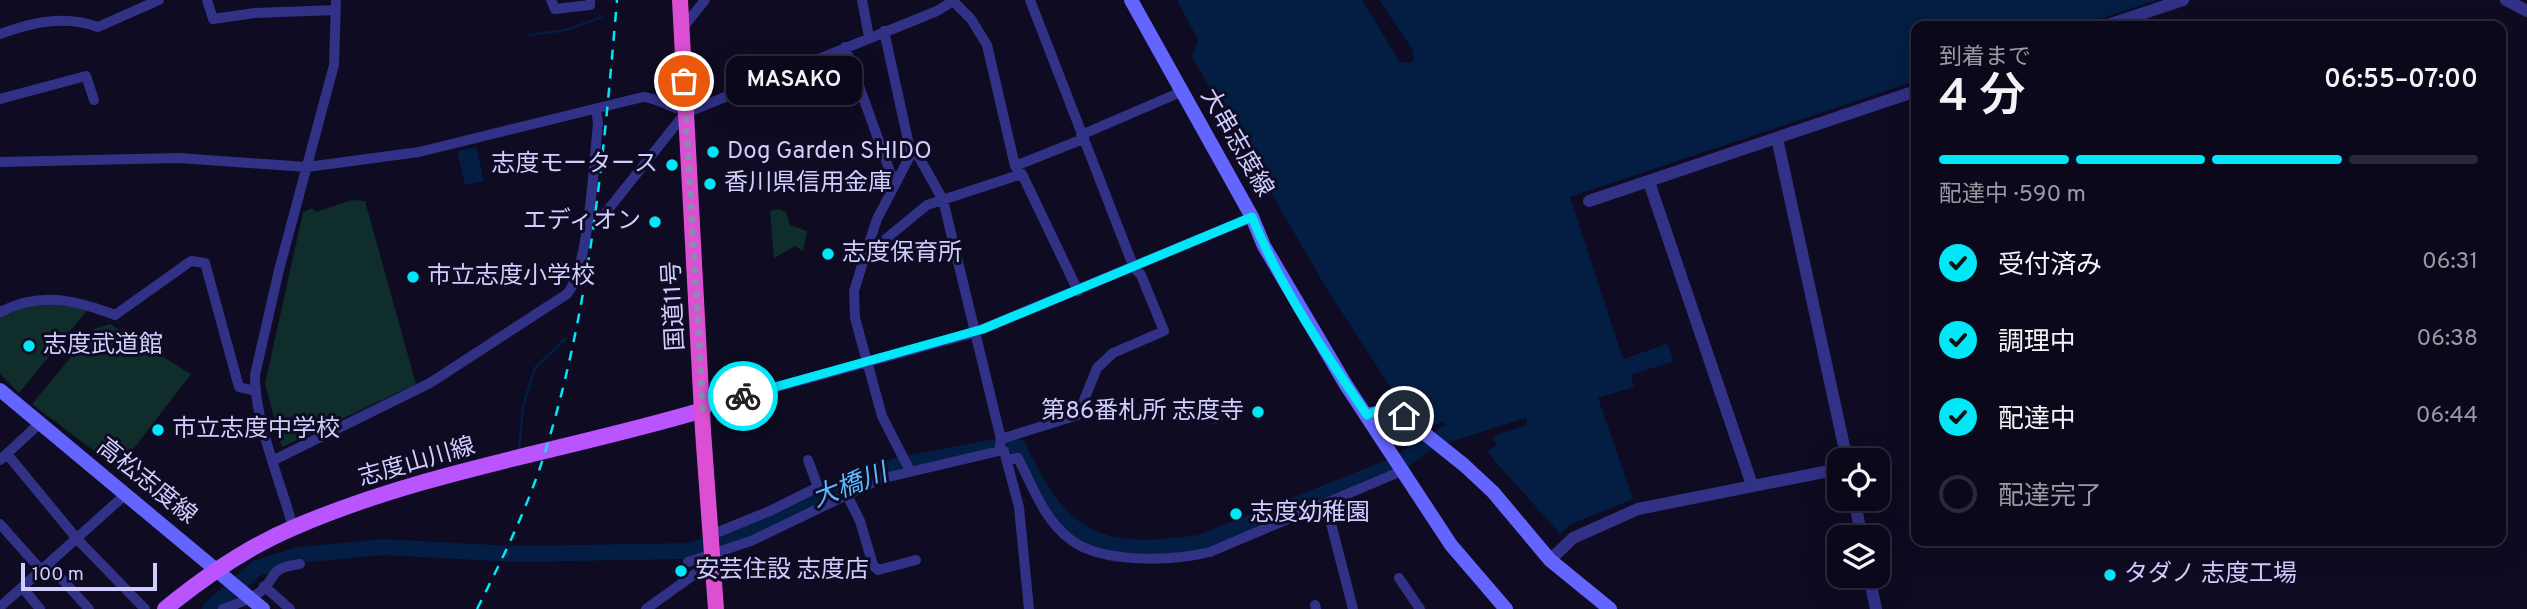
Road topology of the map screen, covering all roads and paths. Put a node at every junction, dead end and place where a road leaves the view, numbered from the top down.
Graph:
1 (159, 0) edge
2 (207, 0) edge
3 (551, 0) edge
4 (590, 0) edge
5 (680, 0) edge
6 (707, 0) edge
7 (862, 0) edge
8 (1030, 0) edge
9 (1131, 0) edge
10 (2183, 0) edge
11 (2506, 0) edge
12 (953, 1) edge
13 (336, 5) edge
14 (2527, 11) edge
15 (2120, 21) edge
16 (681, 30) junction
17 (884, 31) junction
18 (0, 34) edge
19 (869, 37) junction
20 (845, 47) junction
21 (1181, 92) junction
22 (1911, 93) edge
23 (0, 99) edge
24 (94, 100) dead end
25 (596, 109) junction
26 (686, 111) junction
27 (1082, 137) junction
28 (1777, 138) junction
29 (911, 155) junction
30 (0, 162) edge
31 (1015, 166) junction
32 (307, 167) junction
33 (1023, 174) junction
34 (1649, 182) junction
35 (894, 183) junction
36 (943, 200) junction
37 (1588, 201) dead end
38 (603, 216) dead end
39 (1252, 217) junction
40 (865, 256) junction
41 (1134, 268) junction
42 (1078, 290) junction
43 (0, 312) edge
44 (976, 331) junction
45 (868, 362) junction
46 (0, 390) edge
47 (255, 391) junction
48 (703, 411) junction
49 (1367, 415) junction
50 (39, 424) junction
51 (1001, 439) junction
52 (1844, 448) edge
53 (1003, 456) junction
54 (4, 457) edge
55 (274, 460) junction
56 (808, 460) dead end
57 (1401, 465) junction
58 (1827, 470) edge
59 (910, 471) junction
60 (1752, 485) junction
61 (126, 494) junction
62 (846, 495) junction
63 (1326, 504) junction
64 (0, 524) edge
65 (293, 527) junction
66 (78, 540) junction
67 (712, 548) junction
68 (916, 559) dead end
69 (1550, 561) junction
70 (688, 562) dead end
71 (300, 564) dead end
72 (45, 568) junction
73 (217, 569) junction
74 (1399, 578) dead end
75 (264, 586) junction
76 (22, 587) junction
77 (1872, 588) edge
78 (250, 597) junction
79 (1, 605) edge
80 (232, 607) edge
81 (40, 609) edge
82 (89, 609) edge
83 (145, 609) edge
84 (165, 609) edge
85 (263, 609) edge
86 (290, 609) edge
87 (646, 609) edge
88 (716, 609) edge
89 (1029, 609) edge
90 (1353, 609) edge
91 (1420, 609) edge
92 (1506, 609) edge
93 (1610, 609) edge
94 (1876, 609) edge

1 - 18 street
2 - 13 street
3 - 4 street
5 - 16 highway, 国道11号
6 - 16 street
7 - 19 street
8 - 27 street
9 - 21 main road, 大串志度線
10 - 15 street
11 - 14 street
12 - 17 street
12 - 31 street
13 - 32 street
16 - 26 highway, 国道11号
17 - 19 street
17 - 29 street
19 - 20 street
20 - 26 street
20 - 35 street
21 - 27 street
21 - 39 main road, 大串志度線
22 - 28 street
23 - 24 street
25 - 26 street
25 - 32 street
25 - 55 street
26 - 38 street
26 - 48 highway, 国道11号
27 - 31 street
27 - 41 street
28 - 34 street
28 - 52 street
29 - 35 street
29 - 36 street
30 - 32 street
31 - 33 street
32 - 47 street
33 - 36 street
33 - 42 street
34 - 37 street
34 - 60 street
35 - 40 street
36 - 40 street
36 - 44 street
39 - 41 street
39 - 49 main road, 大串志度線
40 - 45 street
41 - 42 street
41 - 51 street
42 - 44 street
43 - 47 street
44 - 45 street
44 - 51 street
45 - 48 street
45 - 59 street
46 - 50 main road, 高松志度線
47 - 55 street
48 - 65 main road, 志度山川線
48 - 67 highway, 国道11号
49 - 57 main road, 大串志度線
49 - 69 main road
50 - 54 street
50 - 61 main road, 高松志度線
51 - 53 street
53 - 59 street
53 - 63 street
53 - 89 street
54 - 66 street
55 - 65 street
56 - 67 street
57 - 63 street
57 - 92 main road, 大串志度線
58 - 60 street
59 - 62 street
60 - 69 street
61 - 66 street
61 - 73 main road, 高松志度線
62 - 67 street
62 - 68 street
63 - 90 street
64 - 72 street
65 - 73 main road, 志度山川線
66 - 72 street
66 - 83 street
67 - 70 street
67 - 87 street
67 - 88 highway, 国道11号
69 - 93 main road
71 - 75 street
72 - 76 street
72 - 82 street
73 - 78 main road, 高松志度線
73 - 84 main road, 志度山川線
74 - 91 street
75 - 78 street
75 - 86 street
76 - 79 street
76 - 81 street
77 - 94 street
78 - 80 street
78 - 85 main road, 高松志度線

